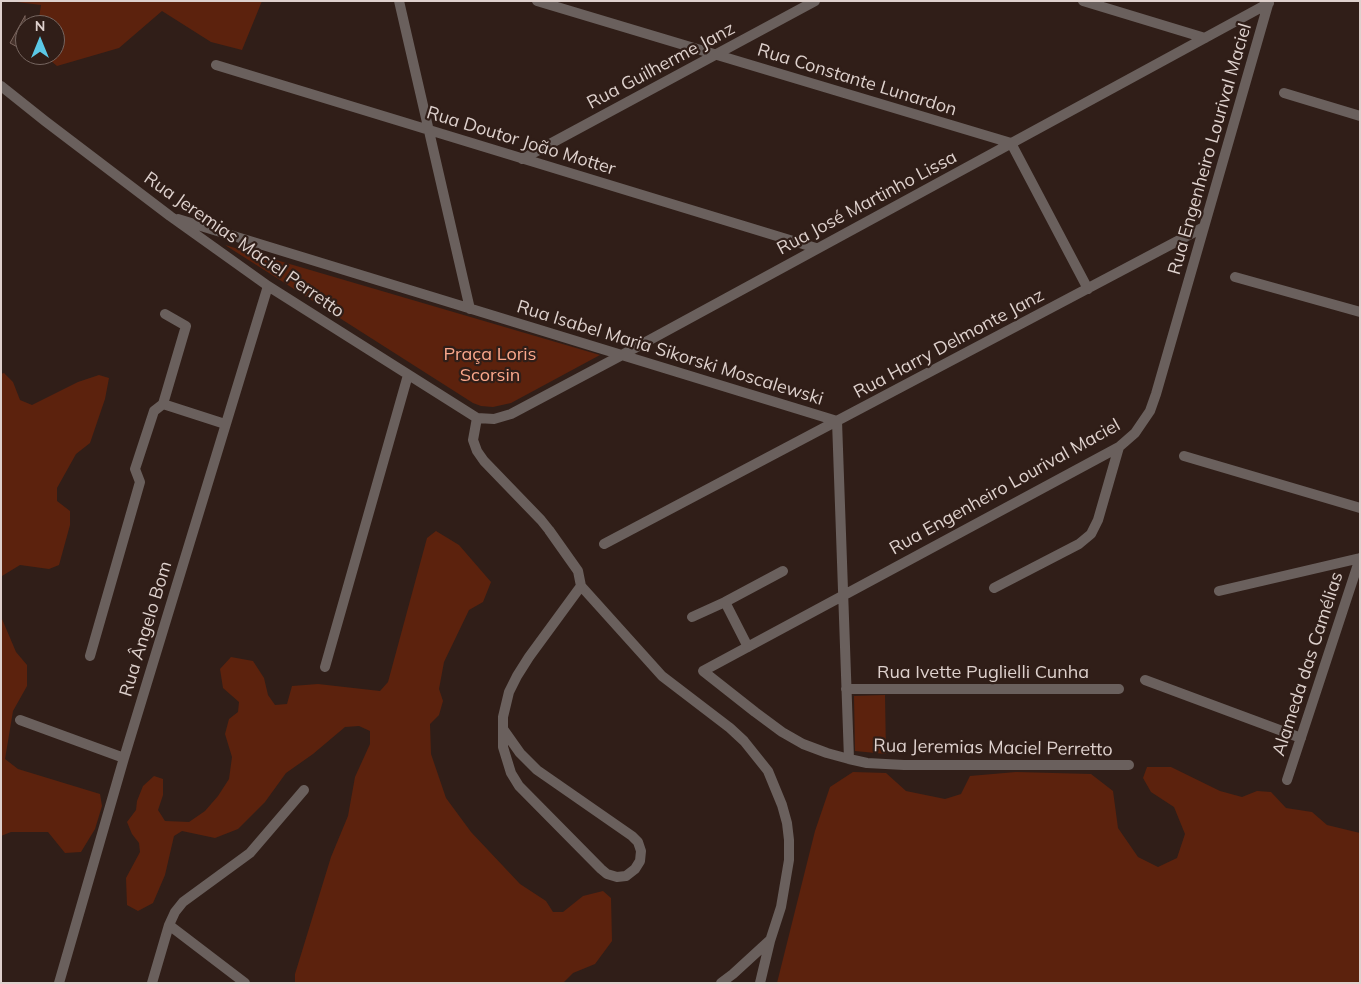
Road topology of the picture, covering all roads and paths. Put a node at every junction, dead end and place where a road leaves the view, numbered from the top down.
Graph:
1 (399, 1) edge
2 (537, 1) edge
3 (815, 1) edge
4 (1083, 1) edge
5 (1269, 2) edge
6 (1205, 38) junction
7 (715, 55) junction
8 (216, 65) dead end
9 (1, 86) edge
10 (1284, 93) dead end
11 (1360, 116) edge
12 (430, 130) junction
13 (1010, 143) junction
14 (522, 158) junction
15 (170, 216) junction
16 (1204, 227) junction
17 (816, 248) junction
18 (1235, 277) dead end
19 (268, 286) junction
20 (1088, 289) junction
21 (470, 309) junction
22 (1360, 312) edge
23 (165, 314) dead end
24 (622, 355) junction
25 (408, 375) junction
26 (163, 404) junction
27 (477, 418) junction
28 (837, 422) junction
29 (225, 424) junction
30 (1119, 447) junction
31 (1184, 456) dead end
32 (1360, 508) edge
33 (604, 544) dead end
34 (1360, 558) edge
35 (783, 571) dead end
36 (581, 586) junction
37 (994, 588) dead end
38 (1219, 591) dead end
39 (843, 596) junction
40 (725, 602) junction
41 (692, 617) dead end
42 (748, 647) junction
43 (90, 656) dead end
44 (325, 667) dead end
45 (703, 671) joint
46 (1145, 680) dead end
47 (846, 689) junction
48 (1119, 689) dead end
49 (20, 720) dead end
50 (503, 729) junction
51 (1301, 738) junction
52 (124, 758) junction
53 (849, 759) junction
54 (1129, 765) dead end
55 (1287, 780) dead end
56 (304, 790) dead end
57 (169, 925) junction
58 (770, 941) junction
59 (59, 983) edge
60 (152, 983) edge
61 (245, 983) edge
62 (721, 983) edge
63 (760, 983) edge

1 - 12 street
2 - 7 street, Rua Constante Lunardon
3 - 7 street, Rua Guilherme Janz
4 - 6 street
5 - 6 street, Rua José Martinho Lissa
5 - 16 street, Rua Engenheiro Lourival Maciel
6 - 13 street, Rua José Martinho Lissa
7 - 13 street, Rua Constante Lunardon
7 - 14 street, Rua Guilherme Janz
8 - 12 street, Rua Doutor João Motter
9 - 15 street, Rua Jeremias Maciel Perretto
10 - 11 street
12 - 14 street, Rua Doutor João Motter
12 - 21 street
13 - 17 street, Rua José Martinho Lissa
13 - 20 street
14 - 17 street, Rua Doutor João Motter
15 - 19 street, Rua Jeremias Maciel Perretto
15 - 21 street, Rua Isabel Maria Sikorski Moscalewski
16 - 20 street, Rua Harry Delmonte Janz
16 - 30 street, Rua Engenheiro Lourival Maciel
17 - 24 street, Rua José Martinho Lissa
18 - 22 street
19 - 25 street, Rua Jeremias Maciel Perretto
19 - 29 street, Rua Ângelo Bom
20 - 28 street, Rua Harry Delmonte Janz
21 - 24 street, Rua Isabel Maria Sikorski Moscalewski
23 - 26 street
24 - 27 street, Rua José Martinho Lissa
24 - 28 street, Rua Isabel Maria Sikorski Moscalewski
25 - 27 street, Rua Jeremias Maciel Perretto
25 - 44 street
26 - 29 street
26 - 43 street
27 - 36 street
28 - 33 street, Rua Harry Delmonte Janz
28 - 39 street, Rua Isabel Maria Sikorski Moscalewski
29 - 52 street, Rua Ângelo Bom
30 - 37 street
30 - 39 street, Rua Engenheiro Lourival Maciel
31 - 32 street
34 - 38 street
34 - 51 street, Alameda das Camélias
35 - 40 street
36 - 50 street
36 - 58 street
39 - 42 street, Rua Engenheiro Lourival Maciel
39 - 47 street, Rua Isabel Maria Sikorski Moscalewski
40 - 41 street
40 - 42 street
42 - 45 street, Rua Engenheiro Lourival Maciel
45 - 53 street, Rua Jeremias Maciel Perretto
46 - 51 street
47 - 48 street, Rua Ivette Puglielli Cunha
47 - 53 street, Rua Isabel Maria Sikorski Moscalewski
49 - 52 street
50 - 50 street
51 - 55 street, Alameda das Camélias
52 - 59 street, Rua Ângelo Bom
53 - 54 street, Rua Jeremias Maciel Perretto
56 - 57 street
57 - 60 street
57 - 61 street
58 - 62 street
58 - 63 street

